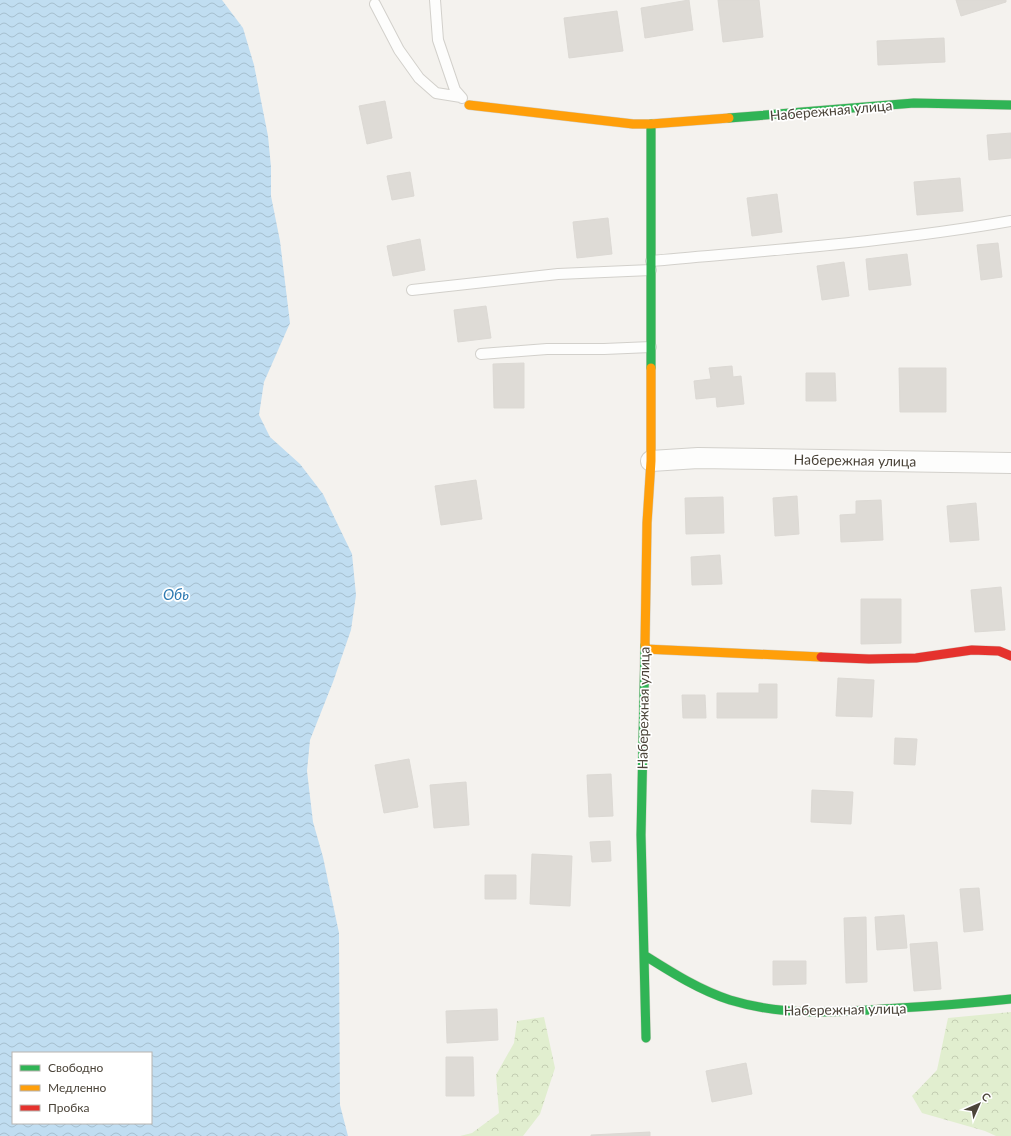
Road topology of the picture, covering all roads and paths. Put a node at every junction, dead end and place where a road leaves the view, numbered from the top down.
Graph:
1 (435, 0) edge
2 (375, 4) dead end
3 (461, 97) junction
4 (1011, 104) edge
5 (469, 105) joint
6 (651, 124) junction
7 (1011, 221) edge
8 (651, 265) junction
9 (412, 290) dead end
10 (651, 347) junction
11 (481, 354) dead end
12 (651, 461) junction
13 (1011, 463) edge
14 (645, 649) junction
15 (1011, 656) edge
16 (644, 955) junction
17 (1011, 999) edge
18 (646, 1038) dead end

1 - 3 lane
2 - 3 lane
3 - 5 lane
4 - 6 street, Набережная улица
5 - 6 street, Набережная улица
6 - 8 street, Набережная улица
7 - 8 lane
8 - 9 lane
8 - 10 street, Набережная улица
10 - 11 lane
10 - 12 street, Набережная улица
12 - 13 street, Набережная улица
12 - 14 street, Набережная улица
14 - 15 street
14 - 16 street, Набережная улица
16 - 17 street, Набережная улица
16 - 18 street, Набережная улица

